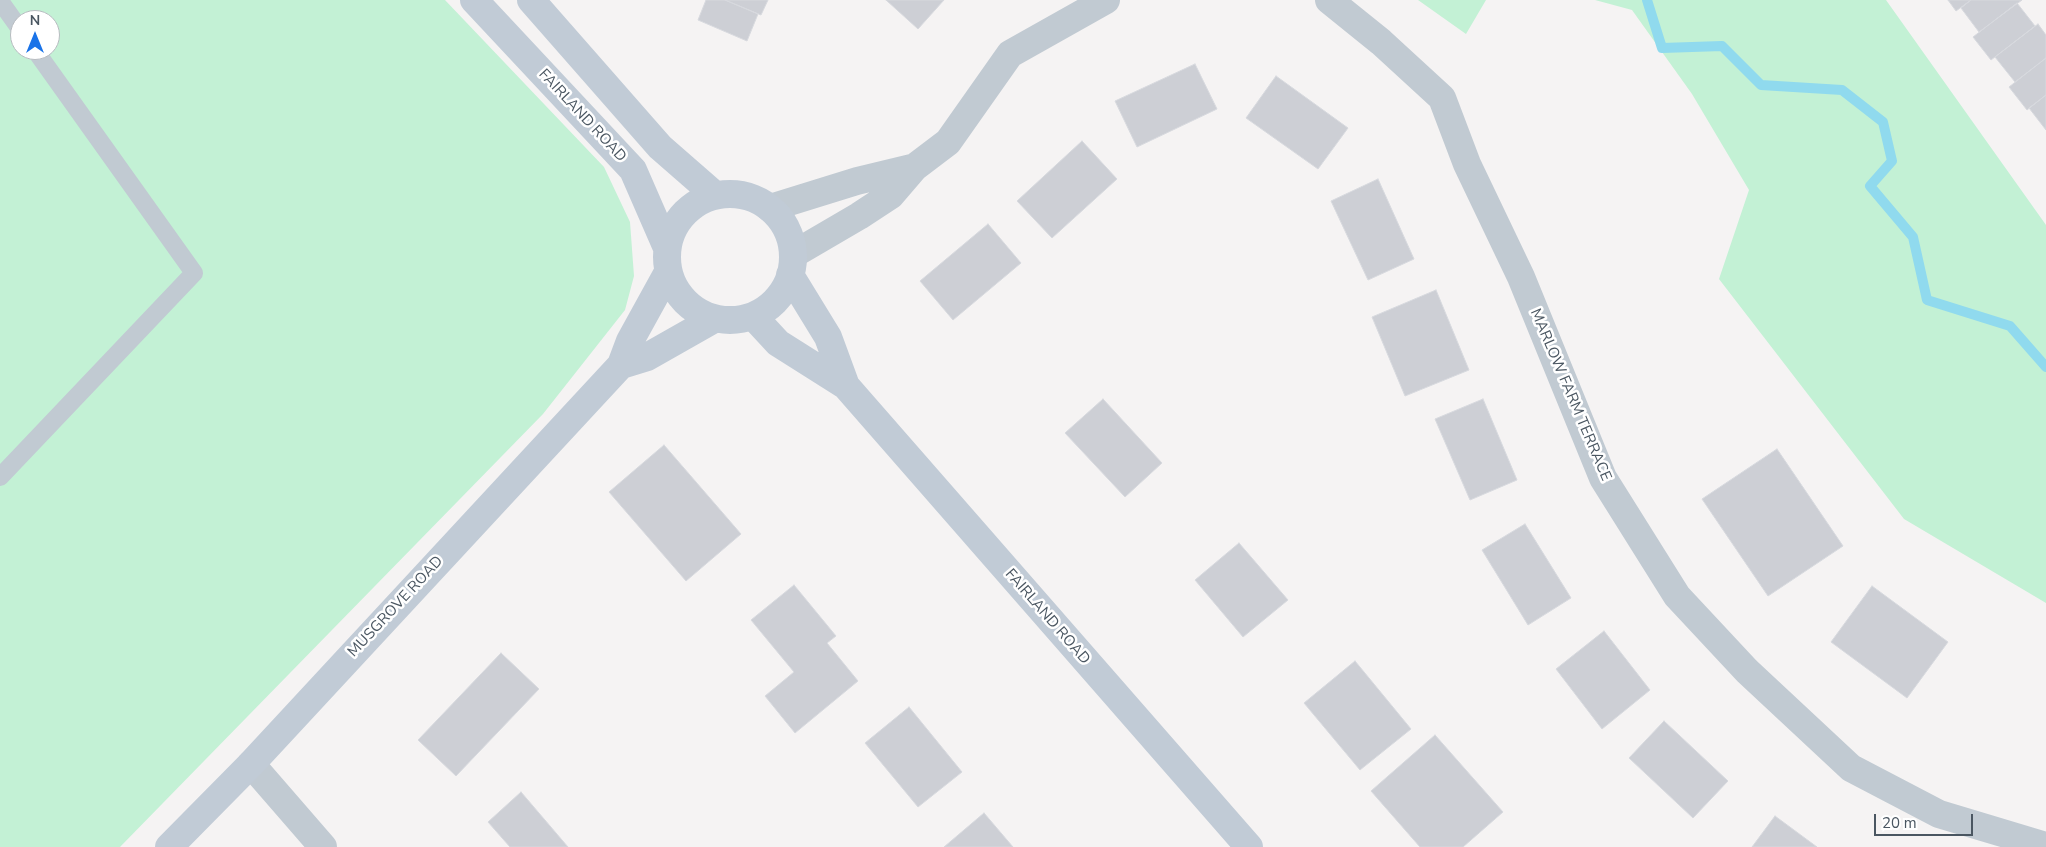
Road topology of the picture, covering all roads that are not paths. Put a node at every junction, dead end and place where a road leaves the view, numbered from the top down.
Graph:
1 (474, 0) edge
2 (531, 0) edge
3 (1106, 0) edge
4 (1329, 0) edge
5 (0, 1) edge
6 (10, 15) edge
7 (42, 60) edge
8 (915, 167) junction
9 (715, 195) junction
10 (770, 208) junction
11 (667, 260) junction
12 (792, 264) junction
13 (753, 316) junction
14 (714, 319) junction
15 (620, 365) junction
16 (846, 386) junction
17 (0, 476) edge
18 (251, 764) junction
19 (2046, 846) edge
20 (169, 847) edge
21 (323, 847) edge
22 (1249, 847) edge

1 - 11 main road, FAIRLAND ROAD
2 - 9 main road
3 - 8 street
4 - 19 street, MARLOW FARM TERRACE
5 - 6 lane
7 - 17 lane
8 - 10 street
8 - 12 street
9 - 10 main road
9 - 11 main road
10 - 12 main road
11 - 14 main road
11 - 15 main road, MUSGROVE ROAD
12 - 13 main road
12 - 16 main road, FAIRLAND ROAD
13 - 14 main road
13 - 16 main road, FAIRLAND ROAD
14 - 15 main road, MUSGROVE ROAD
15 - 18 main road, MUSGROVE ROAD
16 - 22 main road, FAIRLAND ROAD
18 - 20 main road, MUSGROVE ROAD
18 - 21 street

